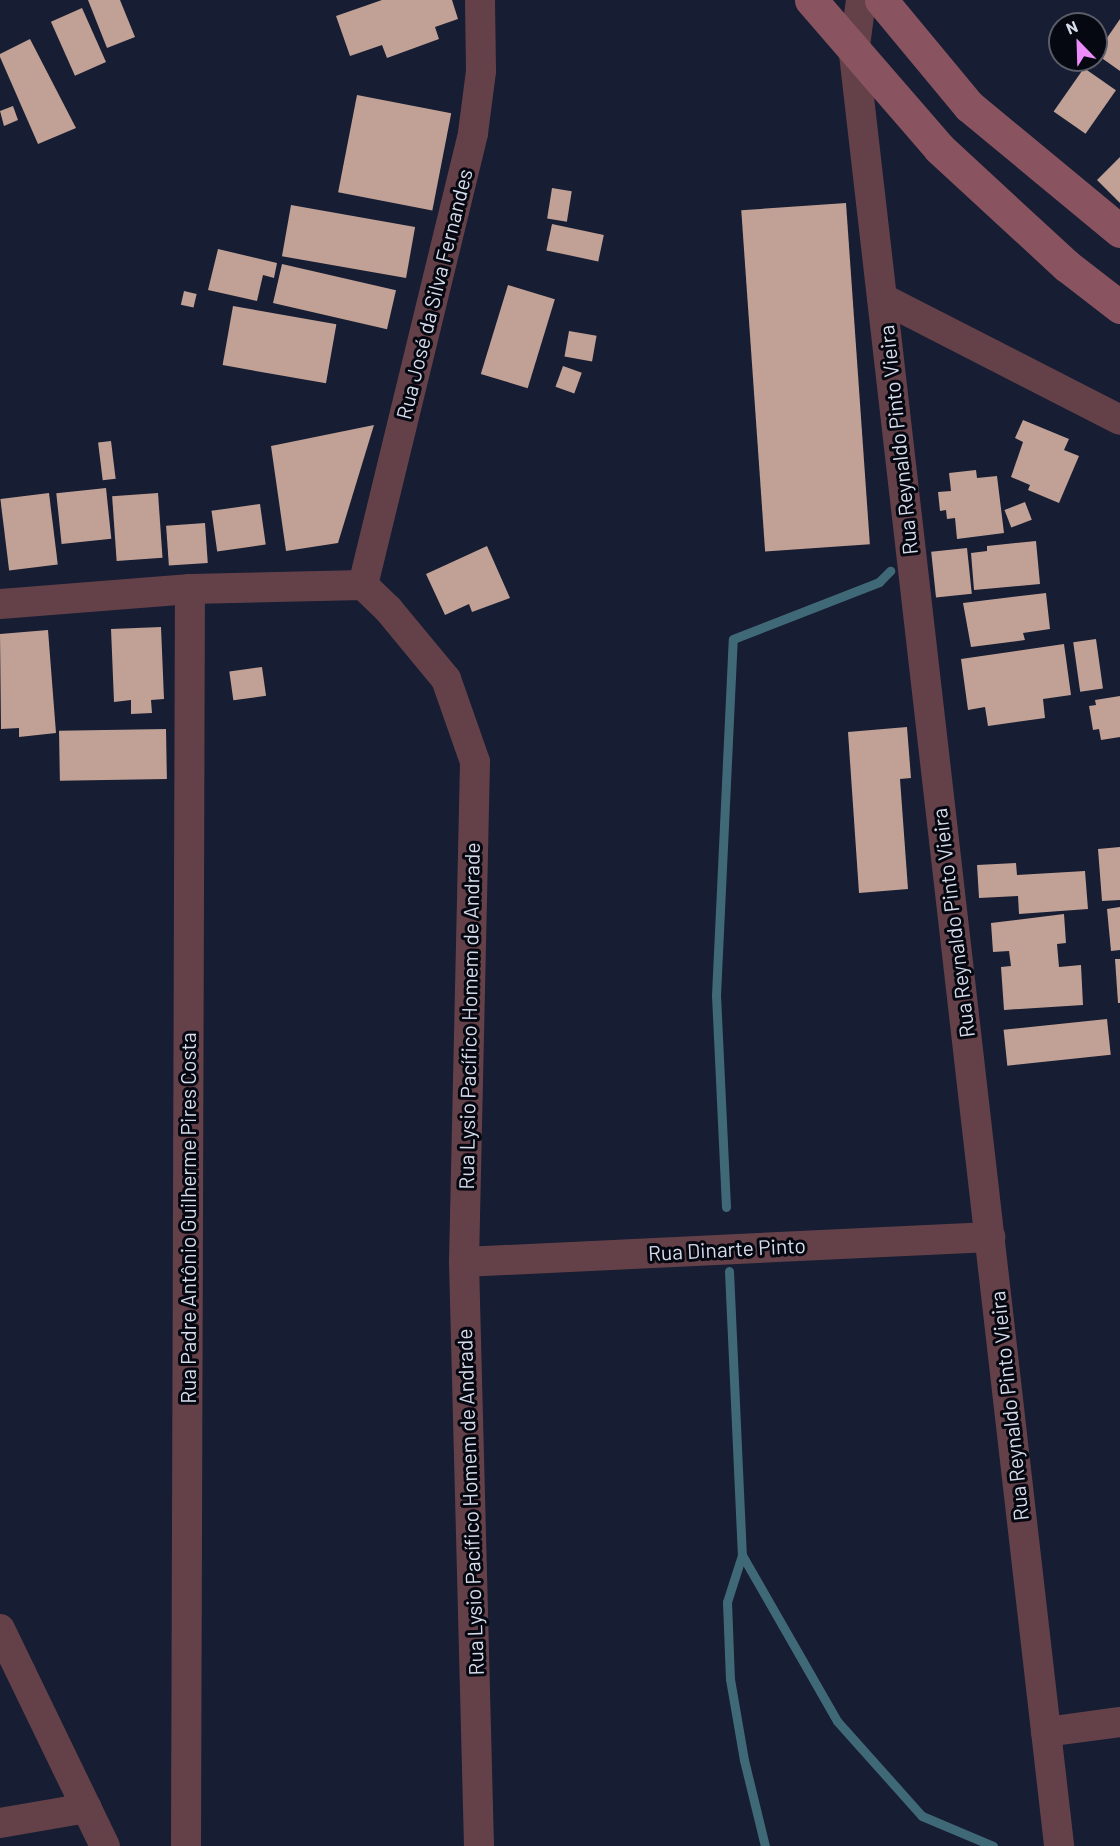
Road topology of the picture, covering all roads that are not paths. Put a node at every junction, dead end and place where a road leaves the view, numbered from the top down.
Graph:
1 (480, 0) edge
2 (811, 0) edge
3 (861, 0) edge
4 (881, 0) edge
5 (854, 54) junction
6 (1120, 231) edge
7 (882, 298) junction
8 (1120, 307) edge
9 (1120, 420) edge
10 (363, 585) junction
11 (190, 589) junction
12 (0, 604) edge
13 (990, 1237) junction
14 (464, 1262) junction
15 (0, 1629) edge
16 (1120, 1722) edge
17 (1046, 1732) junction
18 (87, 1808) junction
19 (13, 1830) edge
20 (105, 1846) edge
21 (186, 1846) edge
22 (479, 1846) edge
23 (1059, 1846) edge

1 - 10 street, Rua José da Silva Fernandes
2 - 5 street
3 - 5 street, Rua Reynaldo Pinto Vieira
4 - 6 street
5 - 7 street, Rua Reynaldo Pinto Vieira
5 - 8 street
7 - 9 street
7 - 13 street, Rua Reynaldo Pinto Vieira
10 - 11 street
10 - 14 street, Rua Lysio Pacífico Homem de Andrade
11 - 12 street
11 - 21 street, Rua Padre Antônio Guilherme Pires Costa
13 - 14 street, Rua Dinarte Pinto
13 - 17 street, Rua Reynaldo Pinto Vieira
14 - 22 street, Rua Lysio Pacífico Homem de Andrade
15 - 18 street
16 - 17 street
17 - 23 street, Rua Reynaldo Pinto Vieira
18 - 19 street
18 - 20 street

